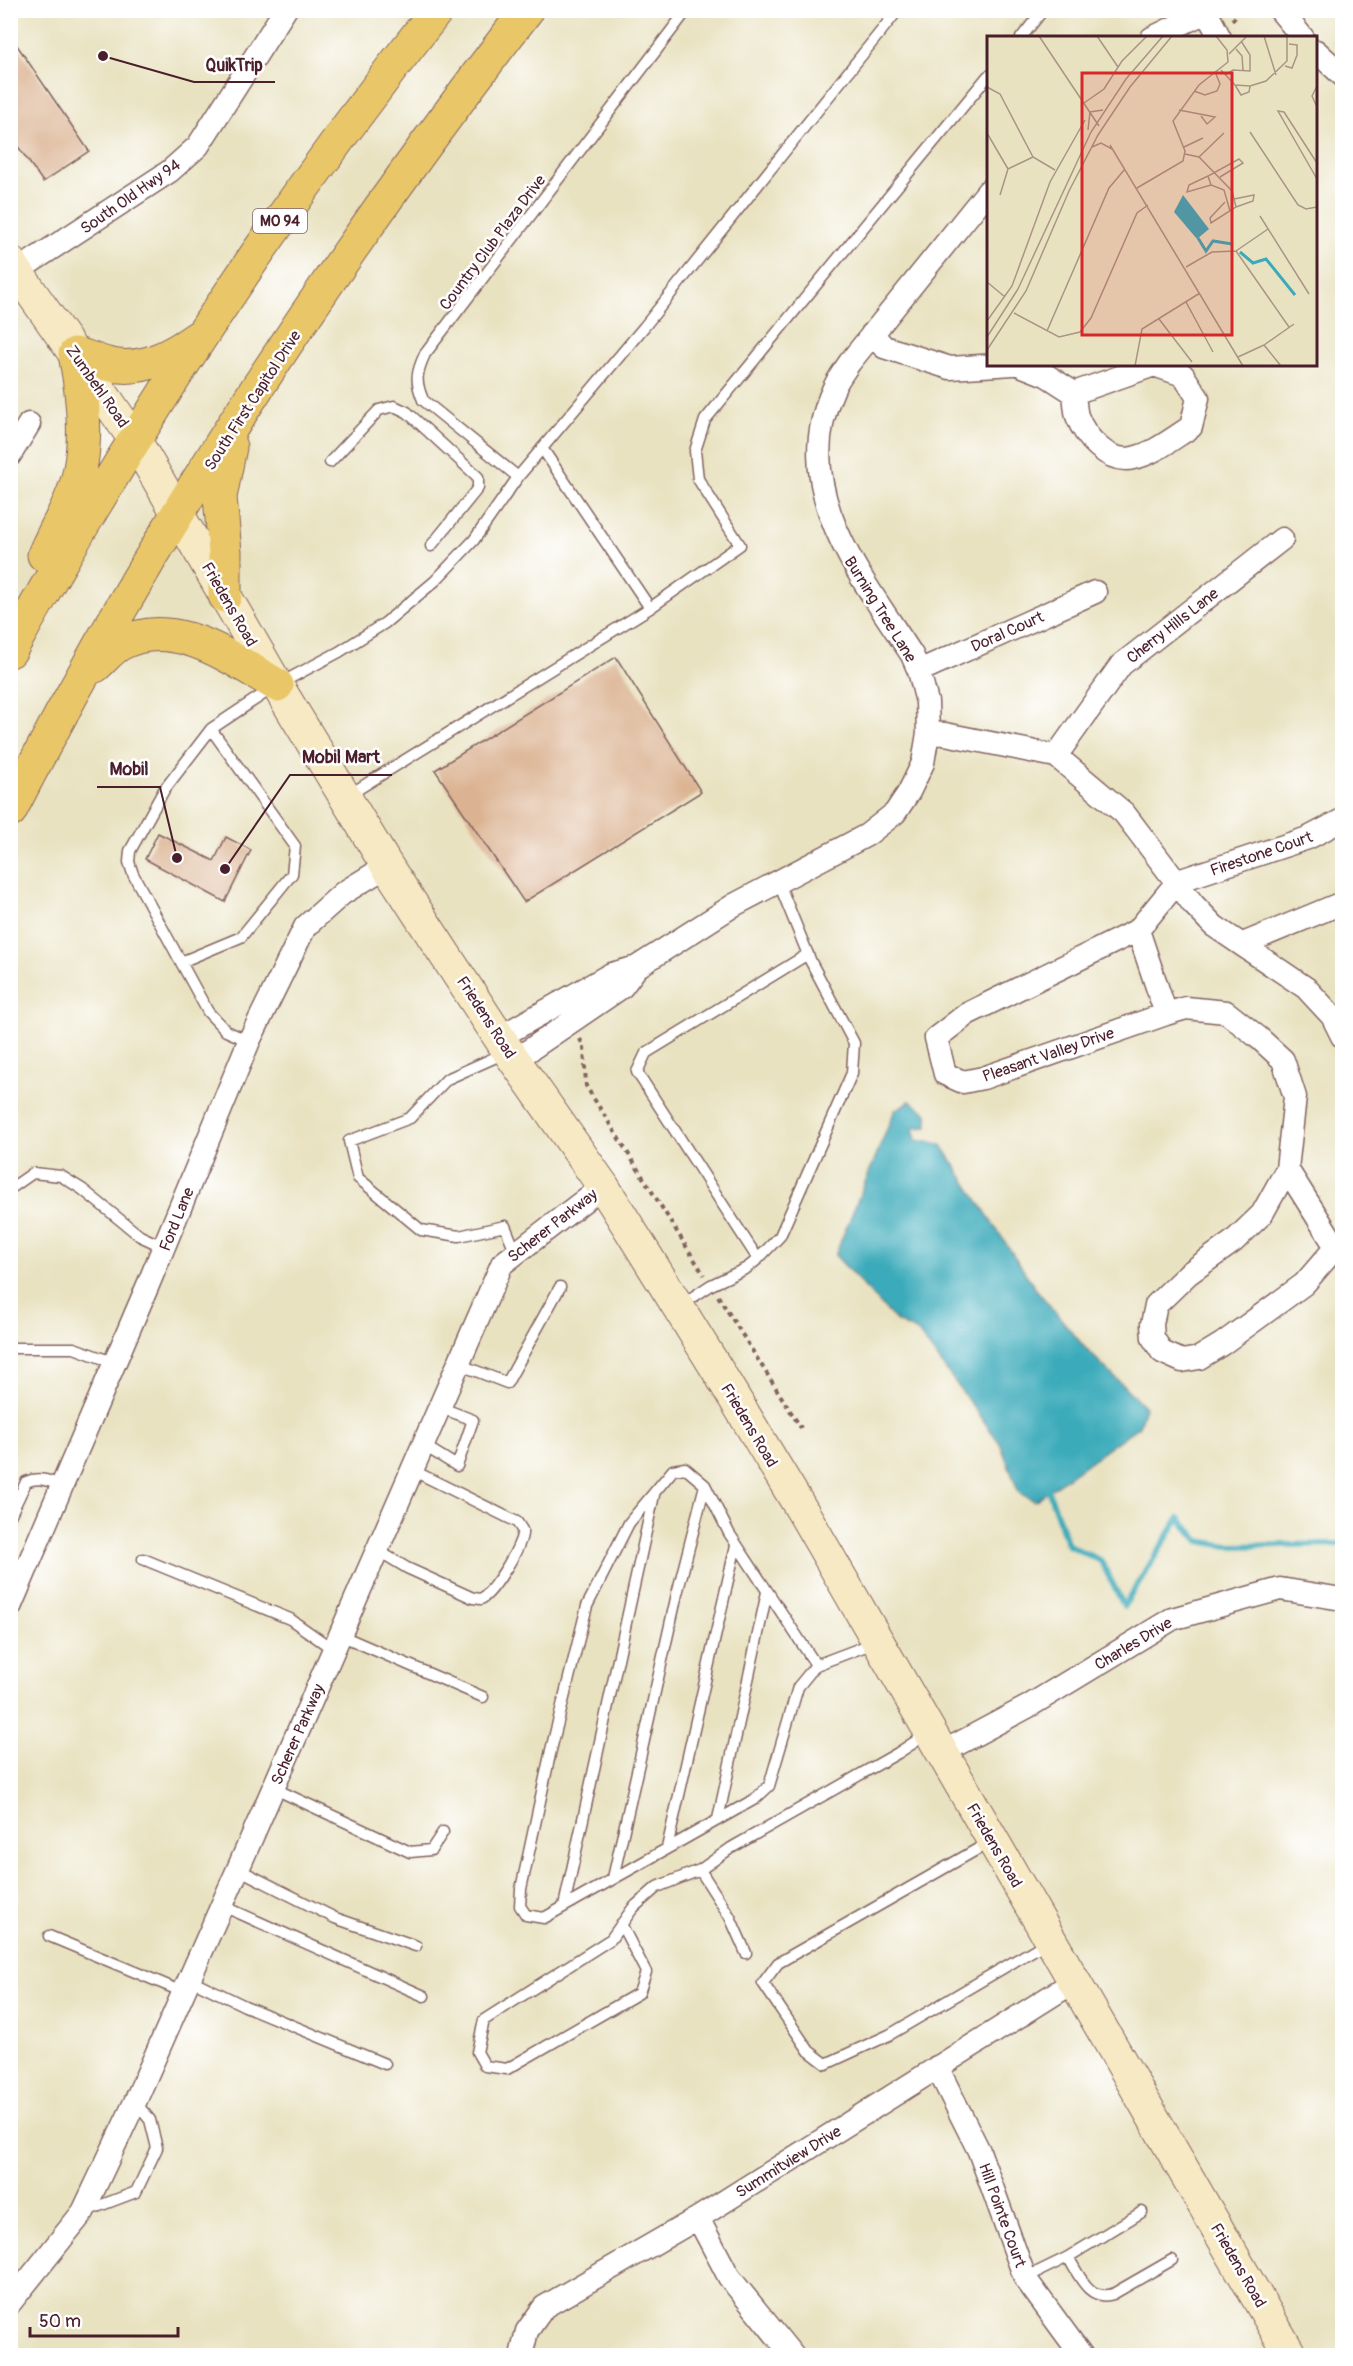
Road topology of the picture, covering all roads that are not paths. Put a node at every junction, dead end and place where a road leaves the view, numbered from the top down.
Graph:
1 (285, 10) edge
2 (437, 10) edge
3 (526, 10) edge
4 (687, 10) edge
5 (898, 10) edge
6 (1043, 10) edge
7 (1208, 12) edge
8 (1289, 13) edge
9 (1023, 36) edge
10 (1156, 36) edge
11 (1219, 36) edge
12 (1302, 36) edge
13 (1317, 52) edge
14 (1342, 75) edge
15 (987, 77) edge
16 (987, 192) edge
17 (14, 267) edge
18 (205, 332) junction
19 (872, 334) junction
20 (75, 354) junction
21 (987, 366) edge
22 (1023, 366) edge
23 (1151, 366) edge
24 (1157, 366) edge
25 (1074, 393) junction
26 (238, 419) junction
27 (29, 424) dead end
28 (135, 440) junction
29 (542, 448) junction
30 (10, 455) edge
31 (330, 462) dead end
32 (518, 477) junction
33 (178, 514) junction
34 (1282, 539) dead end
35 (431, 546) dead end
36 (1095, 592) dead end
37 (225, 596) junction
38 (650, 608) junction
39 (34, 610) junction
40 (10, 651) edge
41 (919, 671) junction
42 (83, 677) junction
43 (277, 685) junction
44 (211, 729) junction
45 (928, 733) junction
46 (1056, 756) junction
47 (346, 796) junction
48 (10, 811) edge
49 (1342, 820) edge
50 (387, 866) junction
51 (778, 881) junction
52 (1178, 881) junction
53 (1342, 903) edge
54 (1138, 930) junction
55 (1243, 944) junction
56 (808, 954) junction
57 (181, 962) junction
58 (1166, 1014) junction
59 (1342, 1036) edge
60 (249, 1041) junction
61 (508, 1049) junction
62 (1287, 1169) junction
63 (603, 1186) junction
64 (10, 1189) edge
65 (1339, 1246) edge
66 (164, 1247) junction
67 (516, 1253) junction
68 (758, 1259) junction
69 (560, 1287) dead end
70 (678, 1306) junction
71 (10, 1348) edge
72 (115, 1363) junction
73 (458, 1364) junction
74 (440, 1407) junction
75 (423, 1445) junction
76 (412, 1470) junction
77 (705, 1485) junction
78 (62, 1486) junction
79 (655, 1492) junction
80 (10, 1516) edge
81 (736, 1545) junction
82 (377, 1550) junction
83 (143, 1559) dead end
84 (19, 1566) edge
85 (767, 1592) junction
86 (1342, 1599) edge
87 (10, 1607) edge
88 (337, 1642) junction
89 (877, 1642) junction
90 (816, 1665) junction
91 (483, 1697) dead end
92 (935, 1742) junction
93 (273, 1788) junction
94 (718, 1819) junction
95 (442, 1833) dead end
96 (992, 1840) junction
97 (667, 1848) junction
98 (238, 1869) junction
99 (700, 1870) junction
100 (614, 1878) junction
101 (221, 1905) junction
102 (564, 1906) junction
103 (621, 1924) junction
104 (49, 1936) dead end
105 (1051, 1940) junction
106 (416, 1946) dead end
107 (746, 1953) dead end
108 (1075, 1981) junction
109 (186, 1986) junction
110 (424, 1996) dead end
111 (385, 2064) dead end
112 (937, 2067) junction
113 (135, 2102) junction
114 (83, 2212) junction
115 (1142, 2212) dead end
116 (698, 2218) junction
117 (1068, 2257) junction
118 (1172, 2260) dead end
119 (1025, 2278) junction
120 (10, 2303) edge
121 (520, 2355) edge
122 (793, 2355) edge
123 (1082, 2355) edge
124 (1291, 2355) edge

1 - 17 street, South Old Hwy 94
2 - 18 highway, MO 94
3 - 26 highway, South First Capitol Drive
4 - 32 lane, Country Club Plaza Drive
5 - 29 lane
6 - 9 lane
7 - 10 street
7 - 11 street
8 - 12 street
13 - 14 street
15 - 38 lane
16 - 19 street, Burning Tree Lane
17 - 20 main road, Zumbehl Road
18 - 20 highway
18 - 28 highway, MO 94
19 - 21 street
19 - 41 street, Burning Tree Lane
20 - 28 main road, Zumbehl Road
20 - 39 highway
22 - 25 street
23 - 25 street
24 - 25 street
26 - 33 highway, South First Capitol Drive
26 - 37 highway
27 - 30 street
28 - 33 main road, Zumbehl Road
28 - 39 highway, MO 94
29 - 32 lane
29 - 38 lane
31 - 35 lane
32 - 43 lane
33 - 37 main road, Friedens Road
33 - 42 highway, South First Capitol Drive
34 - 46 street, Cherry Hills Lane
36 - 41 street, Doral Court
37 - 43 main road, Friedens Road
38 - 47 lane
39 - 40 highway, MO 94
41 - 45 street, Burning Tree Lane
42 - 43 highway
42 - 48 highway, South First Capitol Drive
43 - 44 lane
43 - 47 main road, Friedens Road
44 - 57 lane
44 - 57 lane
45 - 46 street
45 - 51 street, Burning Tree Lane
46 - 52 street
47 - 50 main road, Friedens Road
49 - 52 street, Firestone Court
50 - 60 street, Ford Lane
50 - 61 main road, Friedens Road
51 - 56 lane
51 - 61 street, Burning Tree Lane
52 - 54 street, Pleasant Valley Drive
52 - 55 street
53 - 55 street
54 - 58 street
54 - 58 street, Pleasant Valley Drive
55 - 59 street
56 - 68 lane
56 - 68 lane
57 - 60 lane
58 - 62 street, Pleasant Valley Drive
60 - 66 street, Ford Lane
61 - 63 main road, Friedens Road
61 - 67 lane
62 - 65 street, Pleasant Valley Drive
62 - 65 street, Pleasant Valley Drive
63 - 67 street, Scherer Parkway
63 - 70 main road, Friedens Road
64 - 66 lane
66 - 72 street, Ford Lane
67 - 73 street, Scherer Parkway
68 - 70 lane
69 - 73 lane
70 - 89 main road, Friedens Road
71 - 72 lane
72 - 78 street, Ford Lane
73 - 74 street, Scherer Parkway
74 - 75 street, Scherer Parkway
74 - 75 lane
75 - 76 street, Scherer Parkway
76 - 82 street, Scherer Parkway
76 - 82 lane
77 - 79 lane
77 - 81 lane
77 - 100 lane
78 - 80 lane
78 - 84 street, Ford Lane
79 - 102 lane
79 - 102 lane
81 - 85 lane
81 - 97 lane
82 - 88 street, Scherer Parkway
83 - 88 lane
84 - 87 street, Ford Lane
85 - 90 lane
85 - 94 lane
86 - 92 street, Charles Drive
88 - 91 lane
88 - 93 street, Scherer Parkway
89 - 90 lane
89 - 92 main road, Friedens Road
90 - 94 lane
92 - 96 main road, Friedens Road
92 - 99 lane
93 - 95 lane
93 - 98 street, Scherer Parkway
94 - 97 lane
96 - 105 main road, Friedens Road
96 - 105 lane
97 - 100 lane
98 - 101 street, Scherer Parkway
98 - 106 lane
99 - 103 lane
99 - 107 lane
100 - 102 lane
101 - 109 street, Scherer Parkway
101 - 110 lane
103 - 103 lane
104 - 109 lane
105 - 108 main road, Friedens Road
108 - 112 street, Summitview Drive
108 - 124 main road, Friedens Road
109 - 111 lane
109 - 113 street, Scherer Parkway
112 - 116 street, Summitview Drive
112 - 119 street, Hill Pointe Court
113 - 114 street, Scherer Parkway
113 - 114 lane
114 - 120 street, Scherer Parkway
115 - 117 lane
116 - 121 street, Summitview Drive
116 - 122 street
117 - 118 lane
117 - 119 lane
119 - 123 street, Hill Pointe Court

